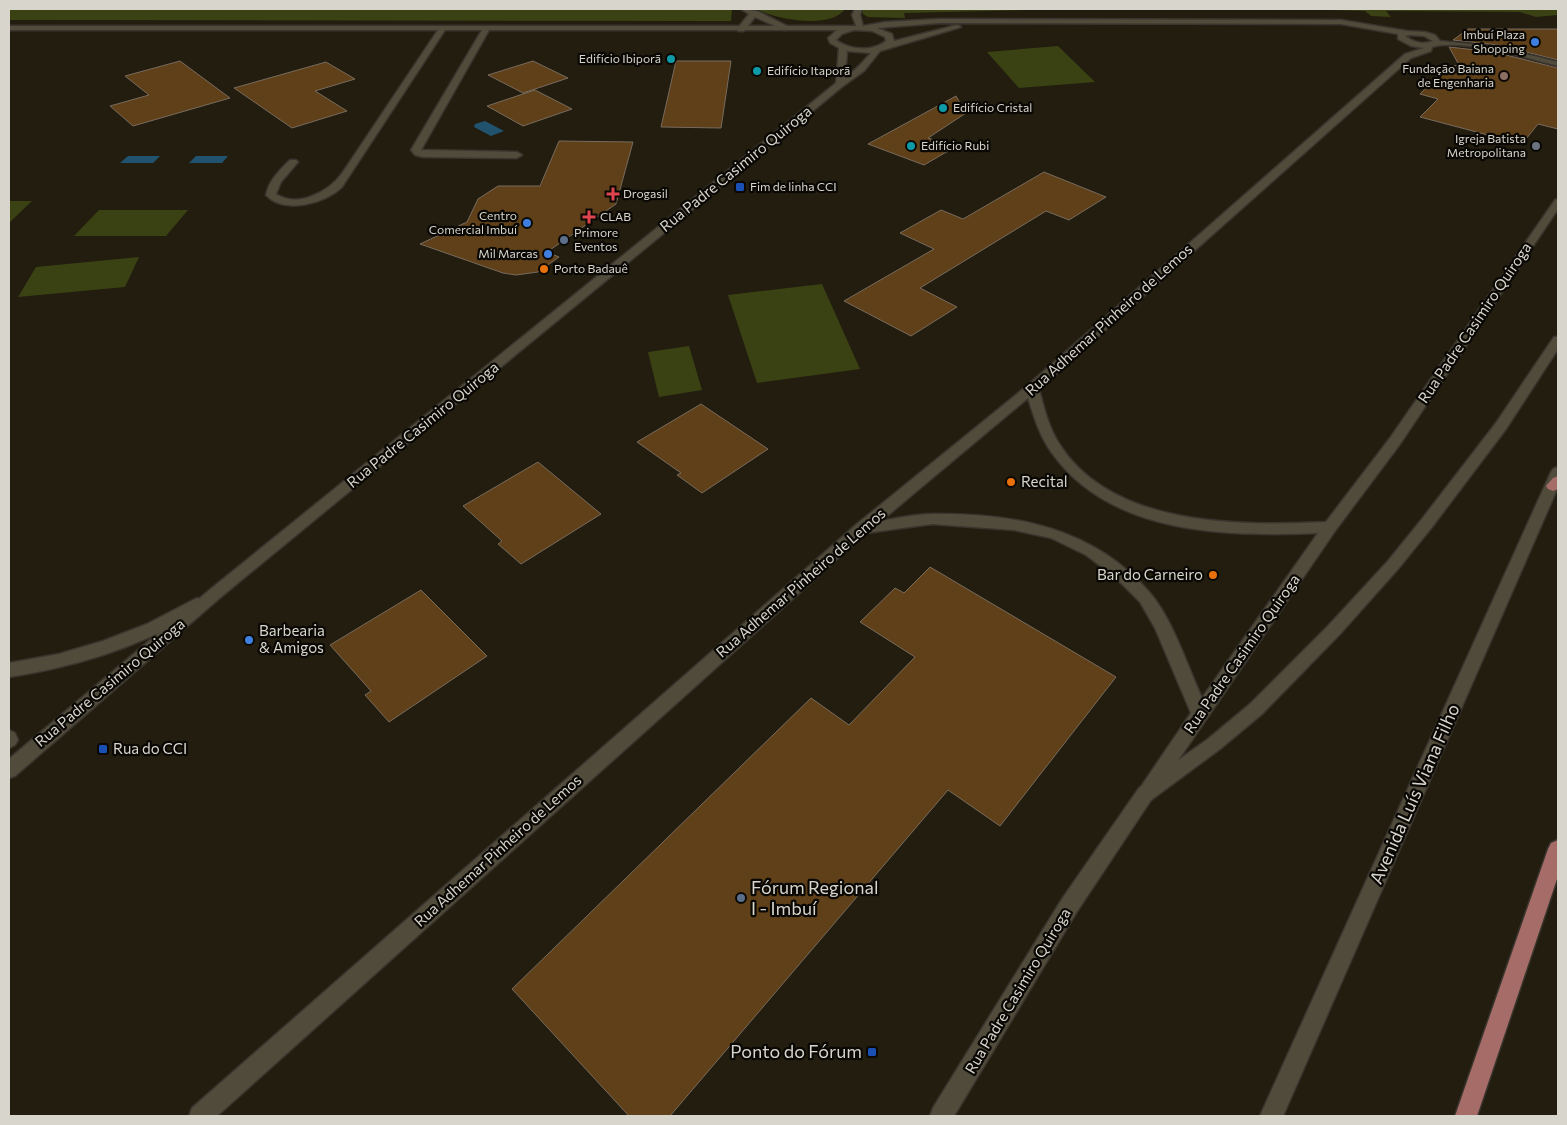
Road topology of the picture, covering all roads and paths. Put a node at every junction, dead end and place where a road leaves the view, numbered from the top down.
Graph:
1 (744, 9) edge
2 (858, 9) edge
3 (754, 13) junction
4 (982, 21) junction
5 (9, 28) edge
6 (741, 28) junction
7 (787, 28) junction
8 (860, 28) junction
9 (442, 29) junction
10 (486, 29) junction
11 (814, 36) dead end
12 (1405, 38) junction
13 (824, 39) dead end
14 (833, 42) junction
15 (1433, 44) junction
16 (888, 45) junction
17 (843, 48) junction
18 (878, 49) junction
19 (1408, 56) junction
20 (1558, 64) edge
21 (840, 84) junction
22 (516, 154) dead end
23 (293, 162) dead end
24 (1558, 202) edge
25 (1558, 340) edge
26 (1032, 388) junction
27 (1556, 480) edge
28 (1330, 527) junction
29 (862, 528) junction
30 (217, 592) junction
31 (9, 670) edge
32 (1200, 713) junction
33 (9, 770) edge
34 (1145, 794) junction
35 (1558, 849) edge
36 (200, 1116) edge
37 (941, 1116) edge
38 (1270, 1116) edge
39 (1466, 1116) edge

1 - 3 street
2 - 8 street
3 - 6 street
3 - 7 street
4 - 8 street
4 - 12 street
4 - 16 street
5 - 9 street
6 - 7 street
6 - 10 street
7 - 8 street
7 - 11 street
8 - 14 street
8 - 16 street
9 - 10 street
9 - 23 street
10 - 22 street
12 - 15 street
12 - 19 street
13 - 14 street
14 - 17 street
15 - 19 street, Rua Adhemar Pinheiro de Lemos
15 - 20 street
16 - 18 street
17 - 18 street
17 - 21 street
18 - 21 street, Rua Padre Casimiro Quiroga
19 - 26 street, Rua Adhemar Pinheiro de Lemos
21 - 30 street, Rua Padre Casimiro Quiroga
24 - 28 street, Rua Padre Casimiro Quiroga
25 - 34 street
26 - 28 street
26 - 29 street, Rua Adhemar Pinheiro de Lemos
27 - 38 street, Avenida Luís Viana Filho
28 - 32 street, Rua Padre Casimiro Quiroga
29 - 32 street
29 - 36 street, Rua Adhemar Pinheiro de Lemos
30 - 31 street
30 - 33 street, Rua Padre Casimiro Quiroga
32 - 34 street, Rua Padre Casimiro Quiroga
34 - 37 street, Rua Padre Casimiro Quiroga
35 - 39 highway

